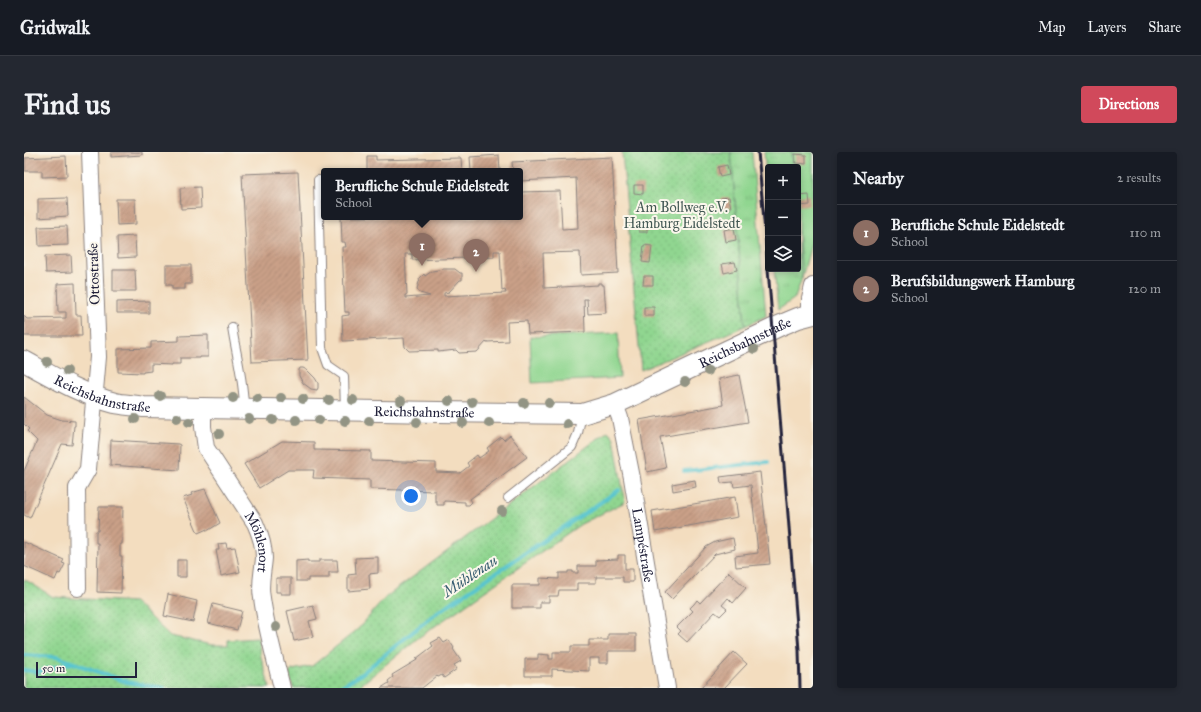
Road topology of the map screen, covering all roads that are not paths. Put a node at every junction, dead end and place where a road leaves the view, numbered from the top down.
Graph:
1 (90, 152) edge
2 (321, 180) edge
3 (813, 286) edge
4 (812, 314) edge
5 (232, 327) dead end
6 (24, 362) edge
7 (95, 396) junction
8 (615, 404) junction
9 (203, 408) junction
10 (244, 409) junction
11 (345, 410) junction
12 (582, 414) junction
13 (508, 498) dead end
14 (78, 588) dead end
15 (282, 688) edge
16 (667, 688) edge

1 - 7 street, Ottostraße
2 - 11 lane
3 - 4 street
4 - 8 street, Reichsbahnstraße
5 - 10 lane
6 - 7 street, Reichsbahnstraße
7 - 9 street, Reichsbahnstraße
7 - 14 street, Ottostraße
8 - 12 street, Reichsbahnstraße
8 - 16 street, Lampéstraße
9 - 10 street, Reichsbahnstraße
9 - 15 street, Möhlenort
10 - 11 street, Reichsbahnstraße
11 - 12 street, Reichsbahnstraße
12 - 13 lane

